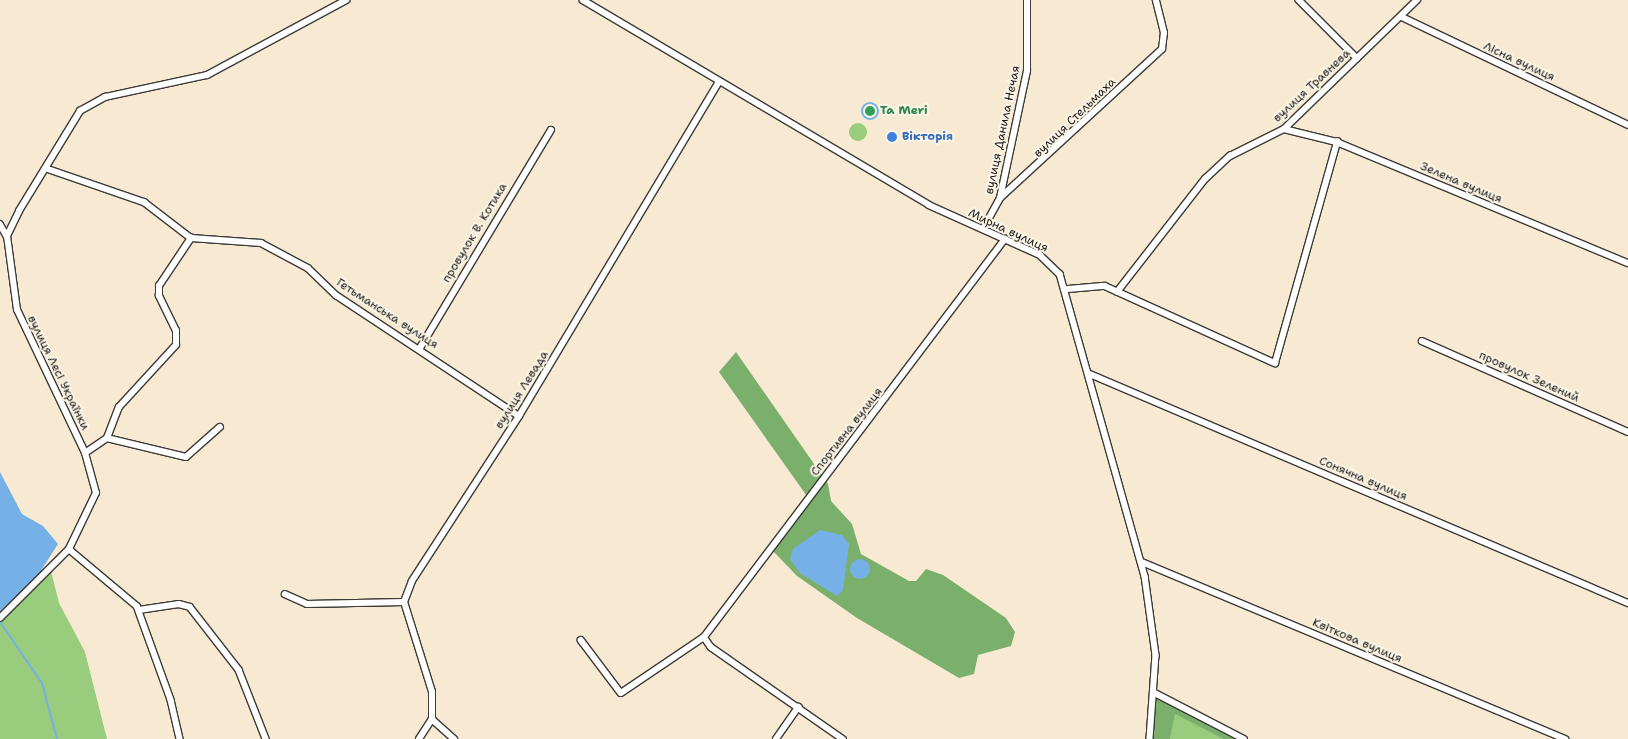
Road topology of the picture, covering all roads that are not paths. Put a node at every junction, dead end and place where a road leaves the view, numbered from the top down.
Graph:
1 (346, 0) edge
2 (582, 0) edge
3 (1026, 0) edge
4 (1156, 0) edge
5 (1299, 0) edge
6 (1418, 0) edge
7 (1402, 17) junction
8 (1357, 58) junction
9 (718, 84) junction
10 (1628, 125) edge
11 (1284, 129) junction
12 (550, 130) dead end
13 (1337, 142) junction
14 (48, 169) junction
15 (1000, 198) junction
16 (0, 224) edge
17 (983, 229) junction
18 (7, 236) junction
19 (190, 238) junction
20 (1005, 239) junction
21 (1628, 263) edge
22 (1068, 289) junction
23 (1117, 292) junction
24 (1422, 341) dead end
25 (420, 348) junction
26 (1090, 374) junction
27 (519, 416) junction
28 (220, 427) dead end
29 (1628, 432) edge
30 (107, 438) junction
31 (86, 453) junction
32 (69, 549) junction
33 (1142, 562) junction
34 (285, 594) dead end
35 (404, 602) junction
36 (1628, 603) edge
37 (139, 610) junction
38 (0, 618) edge
39 (704, 637) junction
40 (581, 640) dead end
41 (1155, 693) junction
42 (798, 707) junction
43 (432, 719) junction
44 (180, 739) edge
45 (266, 739) edge
46 (419, 739) edge
47 (454, 739) edge
48 (776, 739) edge
49 (843, 739) edge
50 (1150, 739) edge
51 (1244, 739) edge
52 (1565, 739) edge

1 - 14 street
2 - 9 street, Мирна вулиця
3 - 15 street, вулиця Данила Нечая
4 - 15 street, вулиця Стельмаха
5 - 8 street
6 - 7 street, вулиця Травнева
7 - 8 street, вулиця Травнева
7 - 10 street, Лісна вулиця
8 - 11 street, вулиця Травнева
9 - 17 street, Мирна вулиця
9 - 27 street, вулиця Левада
11 - 13 street, Зелена вулиця
11 - 23 street, вулиця Травнева
12 - 25 street, провулок В. Котика
13 - 21 street, Зелена вулиця
13 - 23 street
14 - 18 street
14 - 19 street
15 - 17 street, вулиця Данила Нечая
16 - 18 street
17 - 20 street, Мирна вулиця
18 - 31 street, вулиця Лесі Українки
19 - 25 street, Гетьманська вулиця
19 - 30 street
20 - 22 street, Мирна вулиця
20 - 39 street, Спортивна вулиця
22 - 23 street
22 - 26 street, Мирна вулиця
24 - 29 street, провулок Зелений
25 - 27 street, Гетьманська вулиця
26 - 33 street, Мирна вулиця
26 - 36 street, Сонячна вулиця
27 - 35 street, вулиця Левада
28 - 30 street
30 - 31 street
31 - 32 street, вулиця Лесі Українки
32 - 37 street
32 - 38 street, вулиця Лесі Українки
33 - 41 street, Мирна вулиця
33 - 52 street, Квіткова вулиця
34 - 35 street
35 - 43 street
37 - 44 street
37 - 45 street
39 - 40 street, Спортивна вулиця
39 - 42 street
41 - 50 street, Мирна вулиця
41 - 51 street
42 - 48 street
42 - 49 street
43 - 46 street
43 - 47 street

